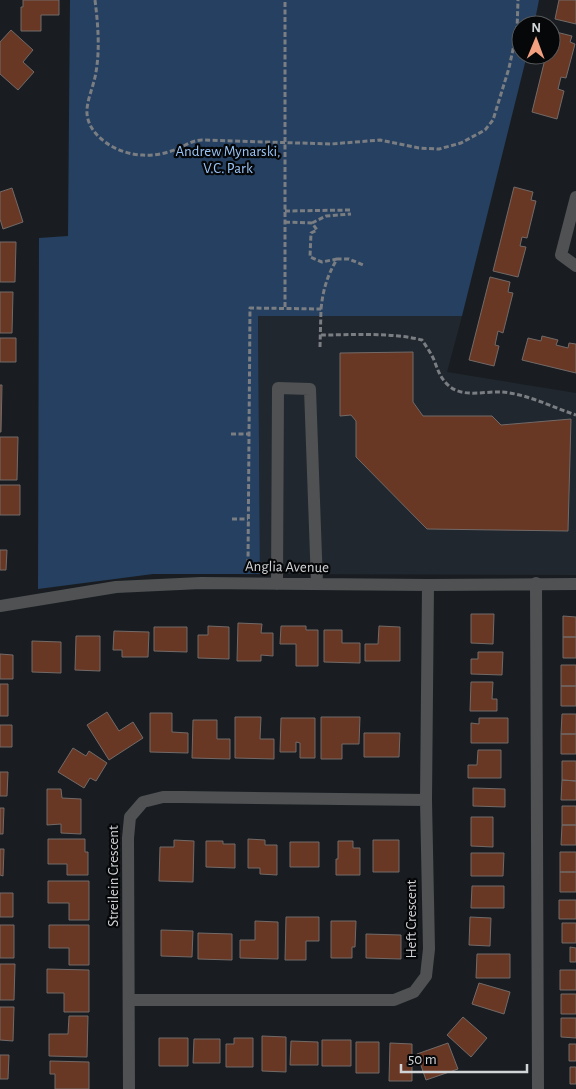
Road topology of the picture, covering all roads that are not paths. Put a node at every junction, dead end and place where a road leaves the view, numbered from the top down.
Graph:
1 (576, 197) edge
2 (576, 266) edge
3 (536, 583) junction
4 (277, 584) junction
5 (317, 584) junction
6 (576, 584) edge
7 (428, 585) junction
8 (0, 606) edge
9 (426, 800) junction
10 (130, 1000) junction
11 (129, 1089) edge
12 (538, 1089) edge

1 - 2 street
3 - 6 street, Anglia Avenue
3 - 7 street, Anglia Avenue
3 - 12 street
4 - 5 street, Anglia Avenue
4 - 5 street
4 - 8 street, Anglia Avenue
5 - 7 street, Anglia Avenue
7 - 9 street, Heft Crescent
9 - 10 street, Heft Crescent
9 - 10 street, Streilein Crescent
10 - 11 street, Streilein Crescent

